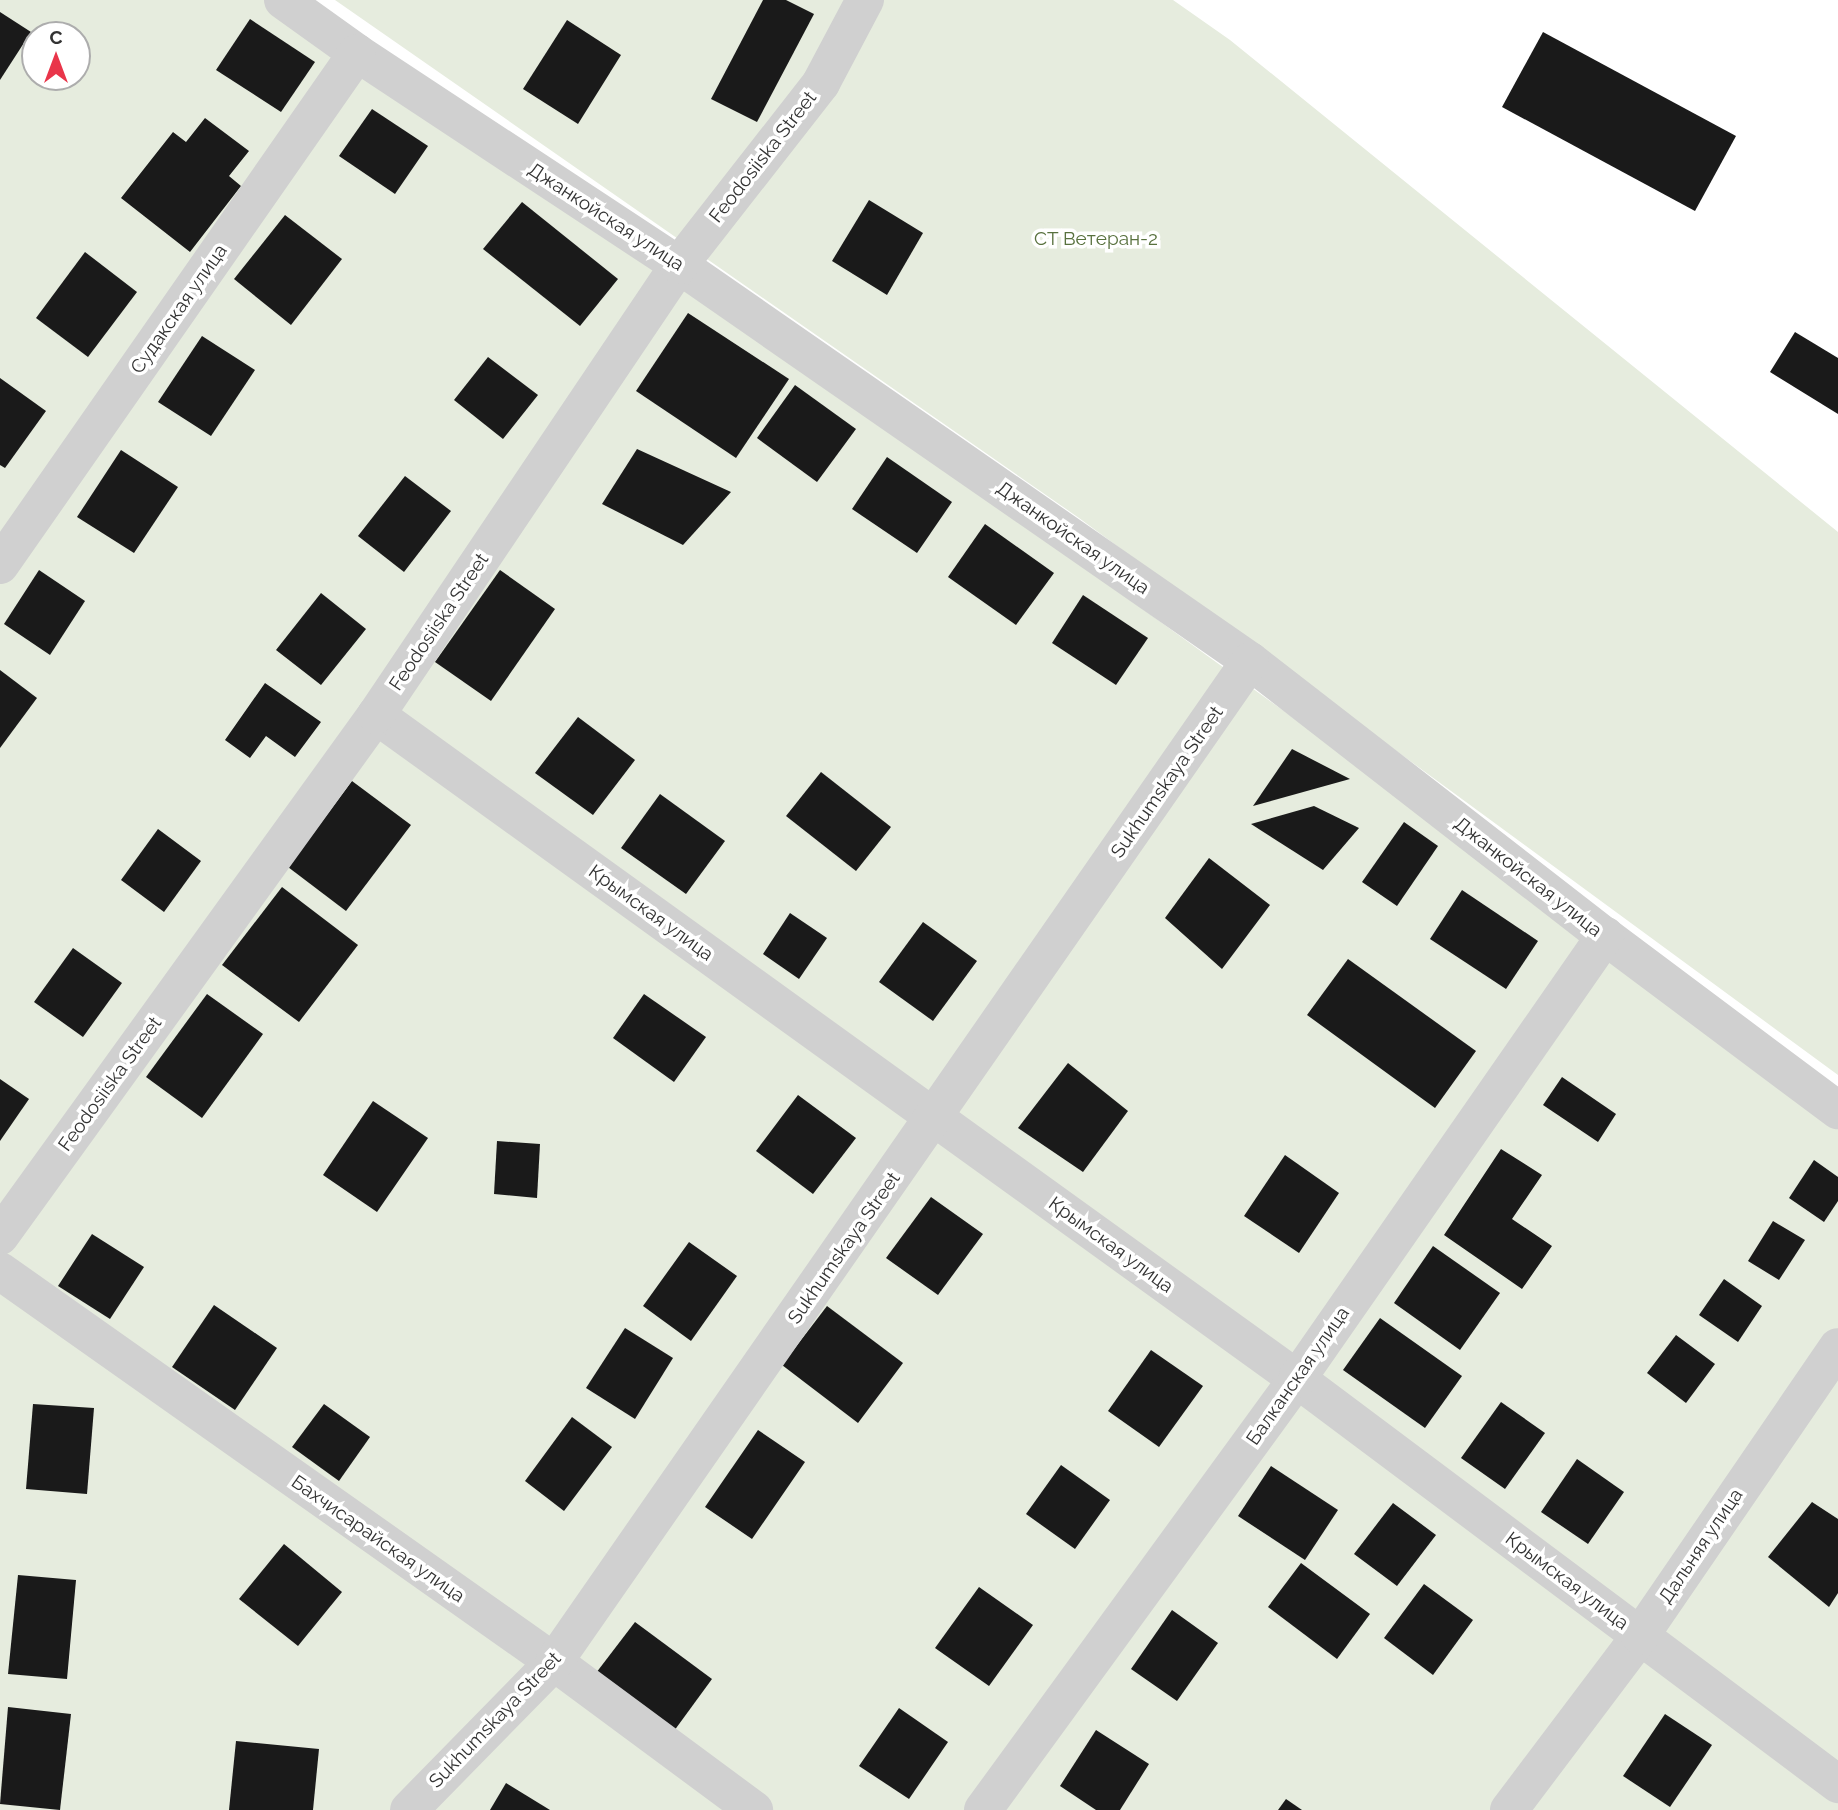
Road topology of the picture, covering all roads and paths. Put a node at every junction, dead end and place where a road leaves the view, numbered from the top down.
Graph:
1 (284, 0) edge
2 (865, 0) edge
3 (357, 53) junction
4 (679, 265) junction
5 (0, 565) edge
6 (1250, 662) junction
7 (376, 715) junction
8 (1605, 936) junction
9 (1838, 1110) edge
10 (935, 1118) junction
11 (0, 1236) edge
12 (0, 1271) edge
13 (1838, 1347) edge
14 (1297, 1379) junction
15 (1640, 1636) junction
16 (554, 1662) junction
17 (1838, 1784) edge
18 (410, 1810) edge
19 (754, 1810) edge
20 (983, 1810) edge
21 (1509, 1810) edge

1 - 3 street, Джанкойская улица
2 - 4 street, Feodosiiska Street
3 - 4 street, Джанкойская улица
3 - 5 street, Судакская улица
4 - 6 street, Джанкойская улица
4 - 7 street, Feodosiiska Street
6 - 8 street, Джанкойская улица
6 - 10 street, Sukhumskaya Street
7 - 10 street, Крымская улица
7 - 11 street, Feodosiiska Street
8 - 9 street, Джанкойская улица
8 - 14 street, Балканская улица
10 - 14 street, Крымская улица
10 - 16 street, Sukhumskaya Street
12 - 16 street, Бахчисарайская улица
13 - 15 street, Дальняя улица
14 - 15 street, Крымская улица
14 - 20 street, Балканская улица
15 - 17 street, Крымская улица
15 - 21 street, Дальняя улица
16 - 18 street, Sukhumskaya Street
16 - 19 street, Бахчисарайская улица

